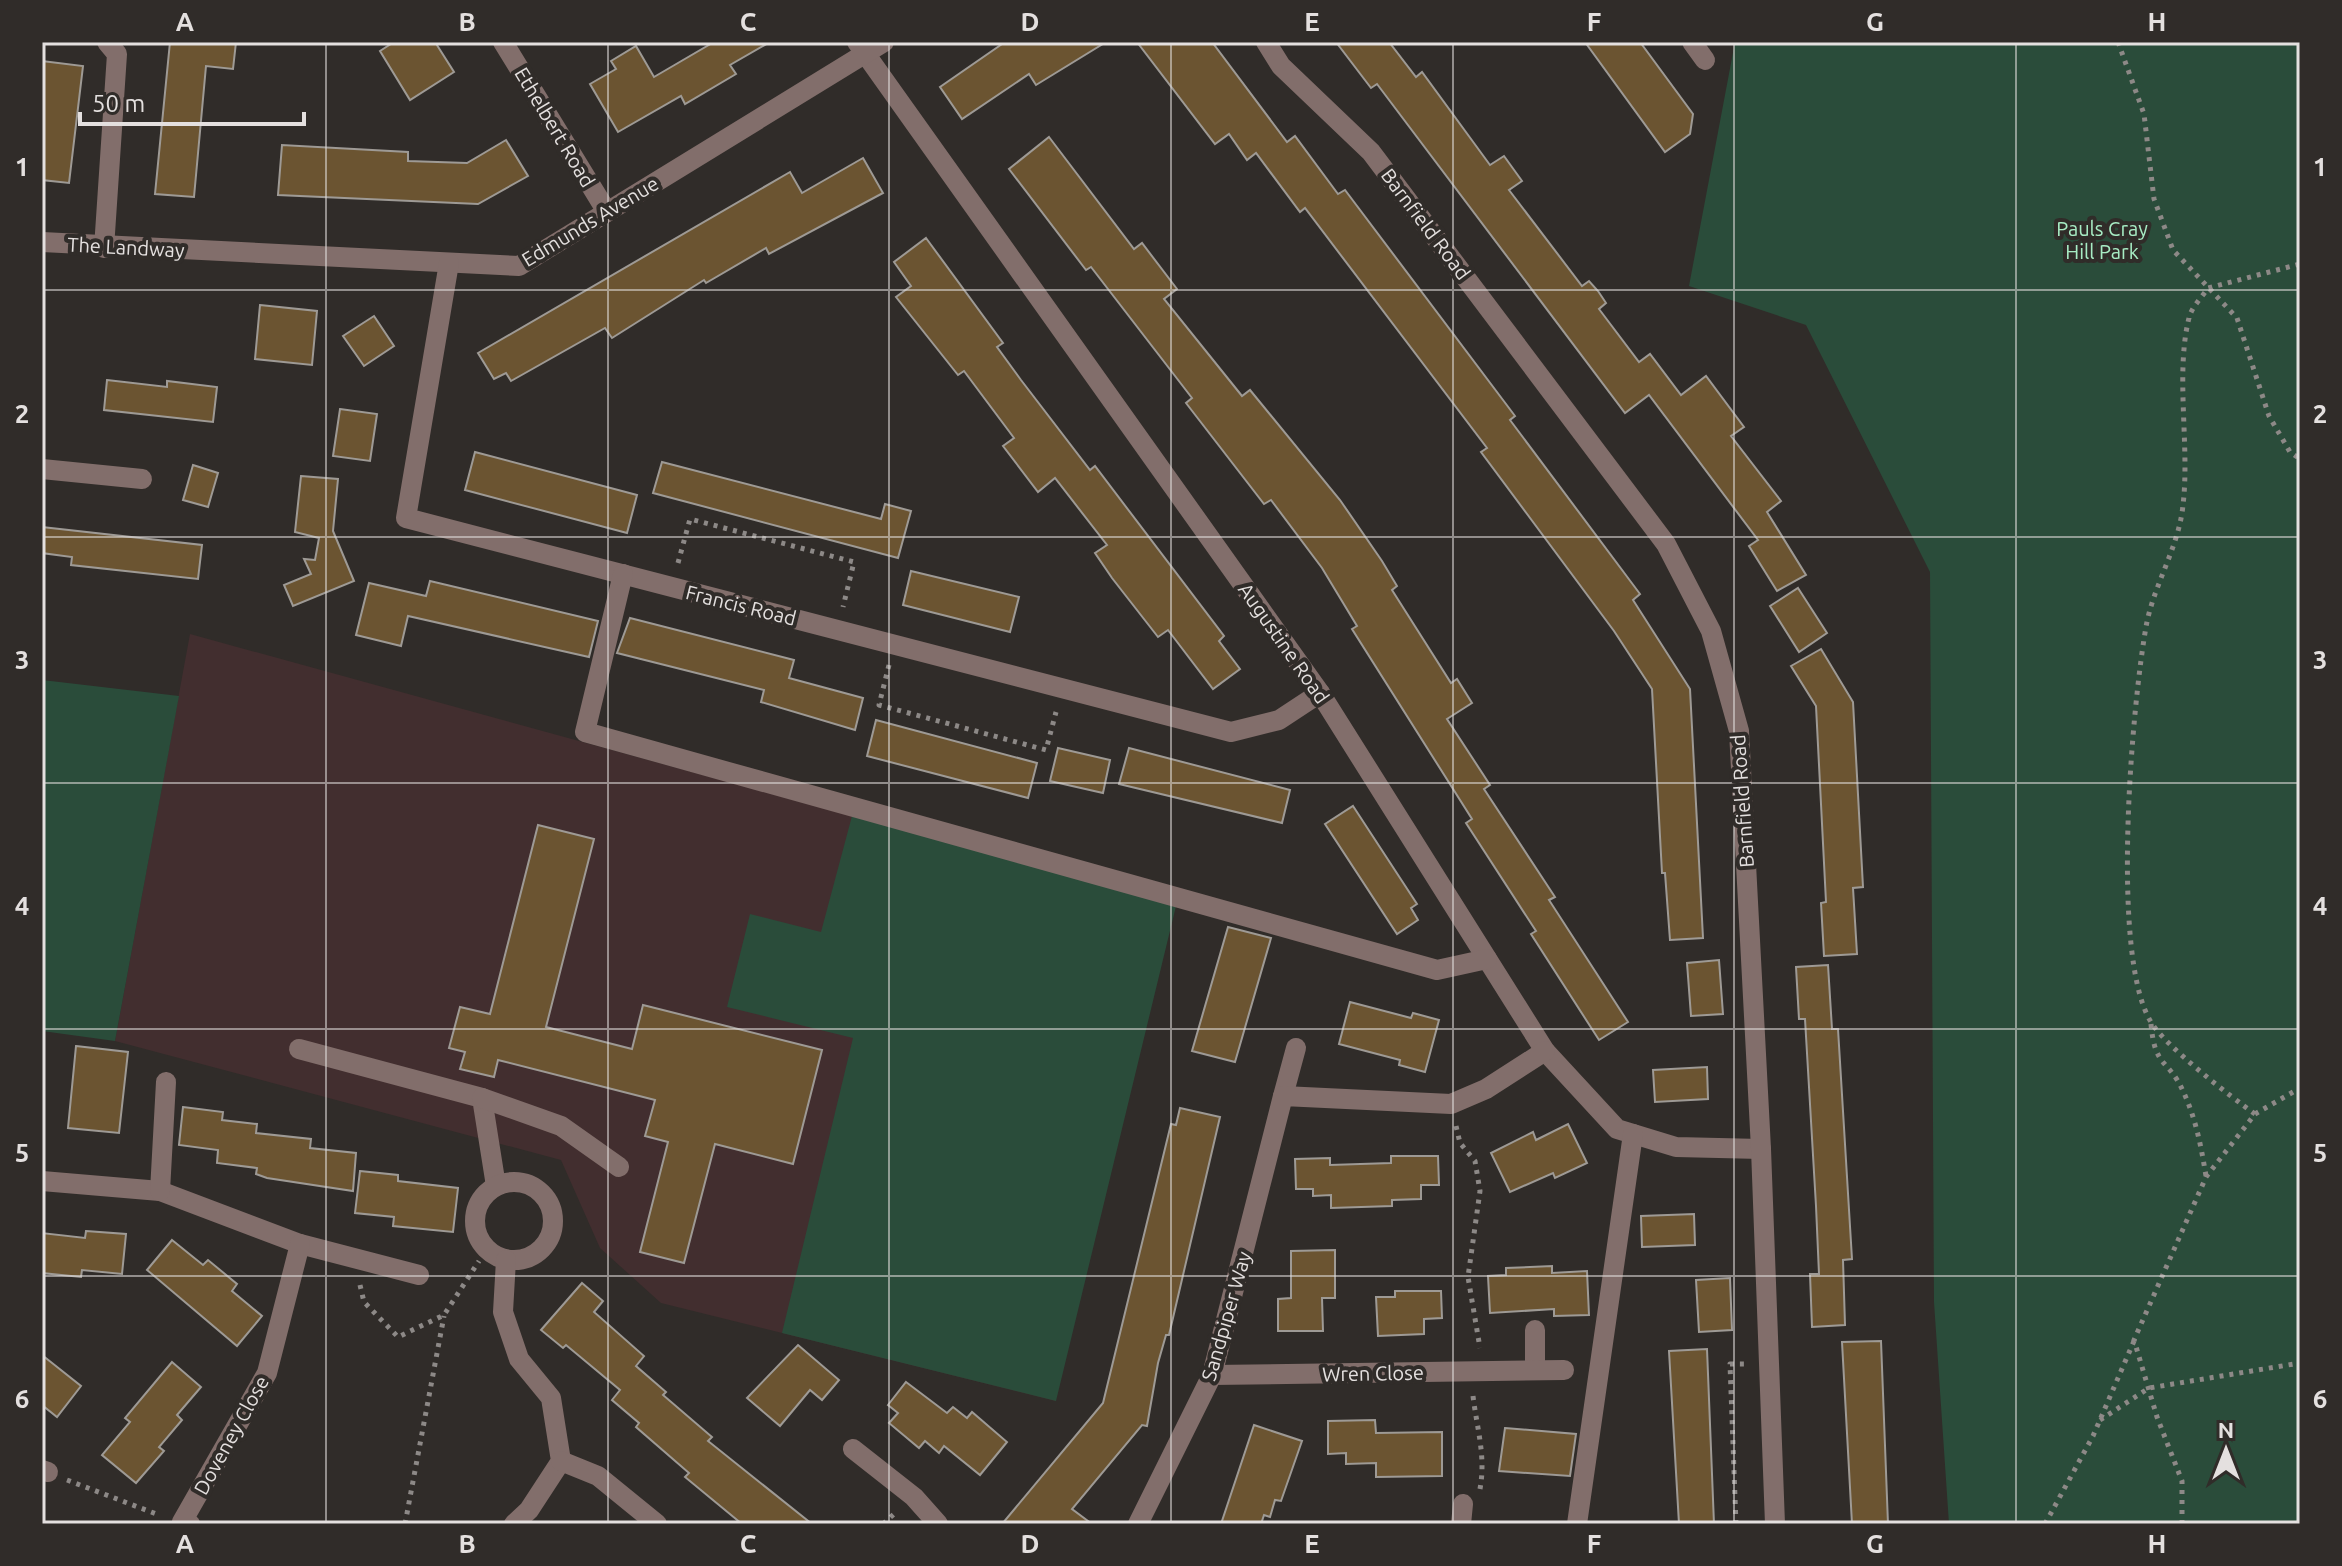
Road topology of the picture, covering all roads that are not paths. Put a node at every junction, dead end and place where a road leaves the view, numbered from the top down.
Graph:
1 (107, 42) edge
2 (503, 42) edge
3 (884, 42) edge
4 (1266, 42) edge
5 (1692, 42) edge
6 (860, 48) edge
7 (1705, 60) dead end
8 (607, 212) junction
9 (42, 242) edge
10 (104, 248) junction
11 (211, 252) joint
12 (449, 263) junction
13 (42, 469) edge
14 (142, 479) dead end
15 (623, 574) junction
16 (1320, 693) junction
17 (1487, 959) junction
18 (1296, 1048) dead end
19 (299, 1049) dead end
20 (1545, 1051) junction
21 (166, 1082) dead end
22 (1283, 1096) junction
23 (482, 1098) junction
24 (1633, 1134) junction
25 (1761, 1149) junction
26 (619, 1167) dead end
27 (42, 1181) edge
28 (496, 1186) junction
29 (160, 1191) junction
30 (300, 1244) junction
31 (506, 1260) junction
32 (419, 1275) dead end
33 (1535, 1330) dead end
34 (1535, 1370) junction
35 (1564, 1370) dead end
36 (1212, 1375) junction
37 (853, 1449) dead end
38 (561, 1461) junction
39 (1149, 1520) edge
40 (186, 1523) edge
41 (514, 1524) edge
42 (657, 1524) edge
43 (938, 1524) edge
44 (1577, 1524) edge
45 (1775, 1524) edge

1 - 10 street
2 - 8 street, Ethelbert Road
3 - 6 street, Edmunds Avenue
4 - 25 street, Barnfield Road
5 - 7 street
6 - 8 street, Edmunds Avenue
6 - 16 street, Augustine Road
8 - 12 street, Edmunds Avenue
9 - 10 street, The Landway
10 - 11 street, The Landway
11 - 12 street, Edmunds Avenue
12 - 15 street, Francis Road
13 - 14 street
15 - 16 street, Francis Road
15 - 17 street
16 - 17 street, Augustine Road
17 - 20 street, Augustine Road
18 - 22 street, Sandpiper Way
19 - 23 street
20 - 22 street
20 - 24 street, Augustine Road
21 - 29 street
22 - 36 street, Sandpiper Way
23 - 26 street
23 - 28 street
24 - 25 street, Augustine Road
24 - 44 street
25 - 45 street, Barnfield Road
27 - 29 street
28 - 31 street
28 - 31 street
29 - 30 street
30 - 32 street
30 - 40 street, Doveney Close
31 - 38 street
33 - 34 street
34 - 35 street, Wren Close
34 - 36 street, Wren Close
36 - 39 street, Sandpiper Way
37 - 43 street
38 - 41 street
38 - 42 street

